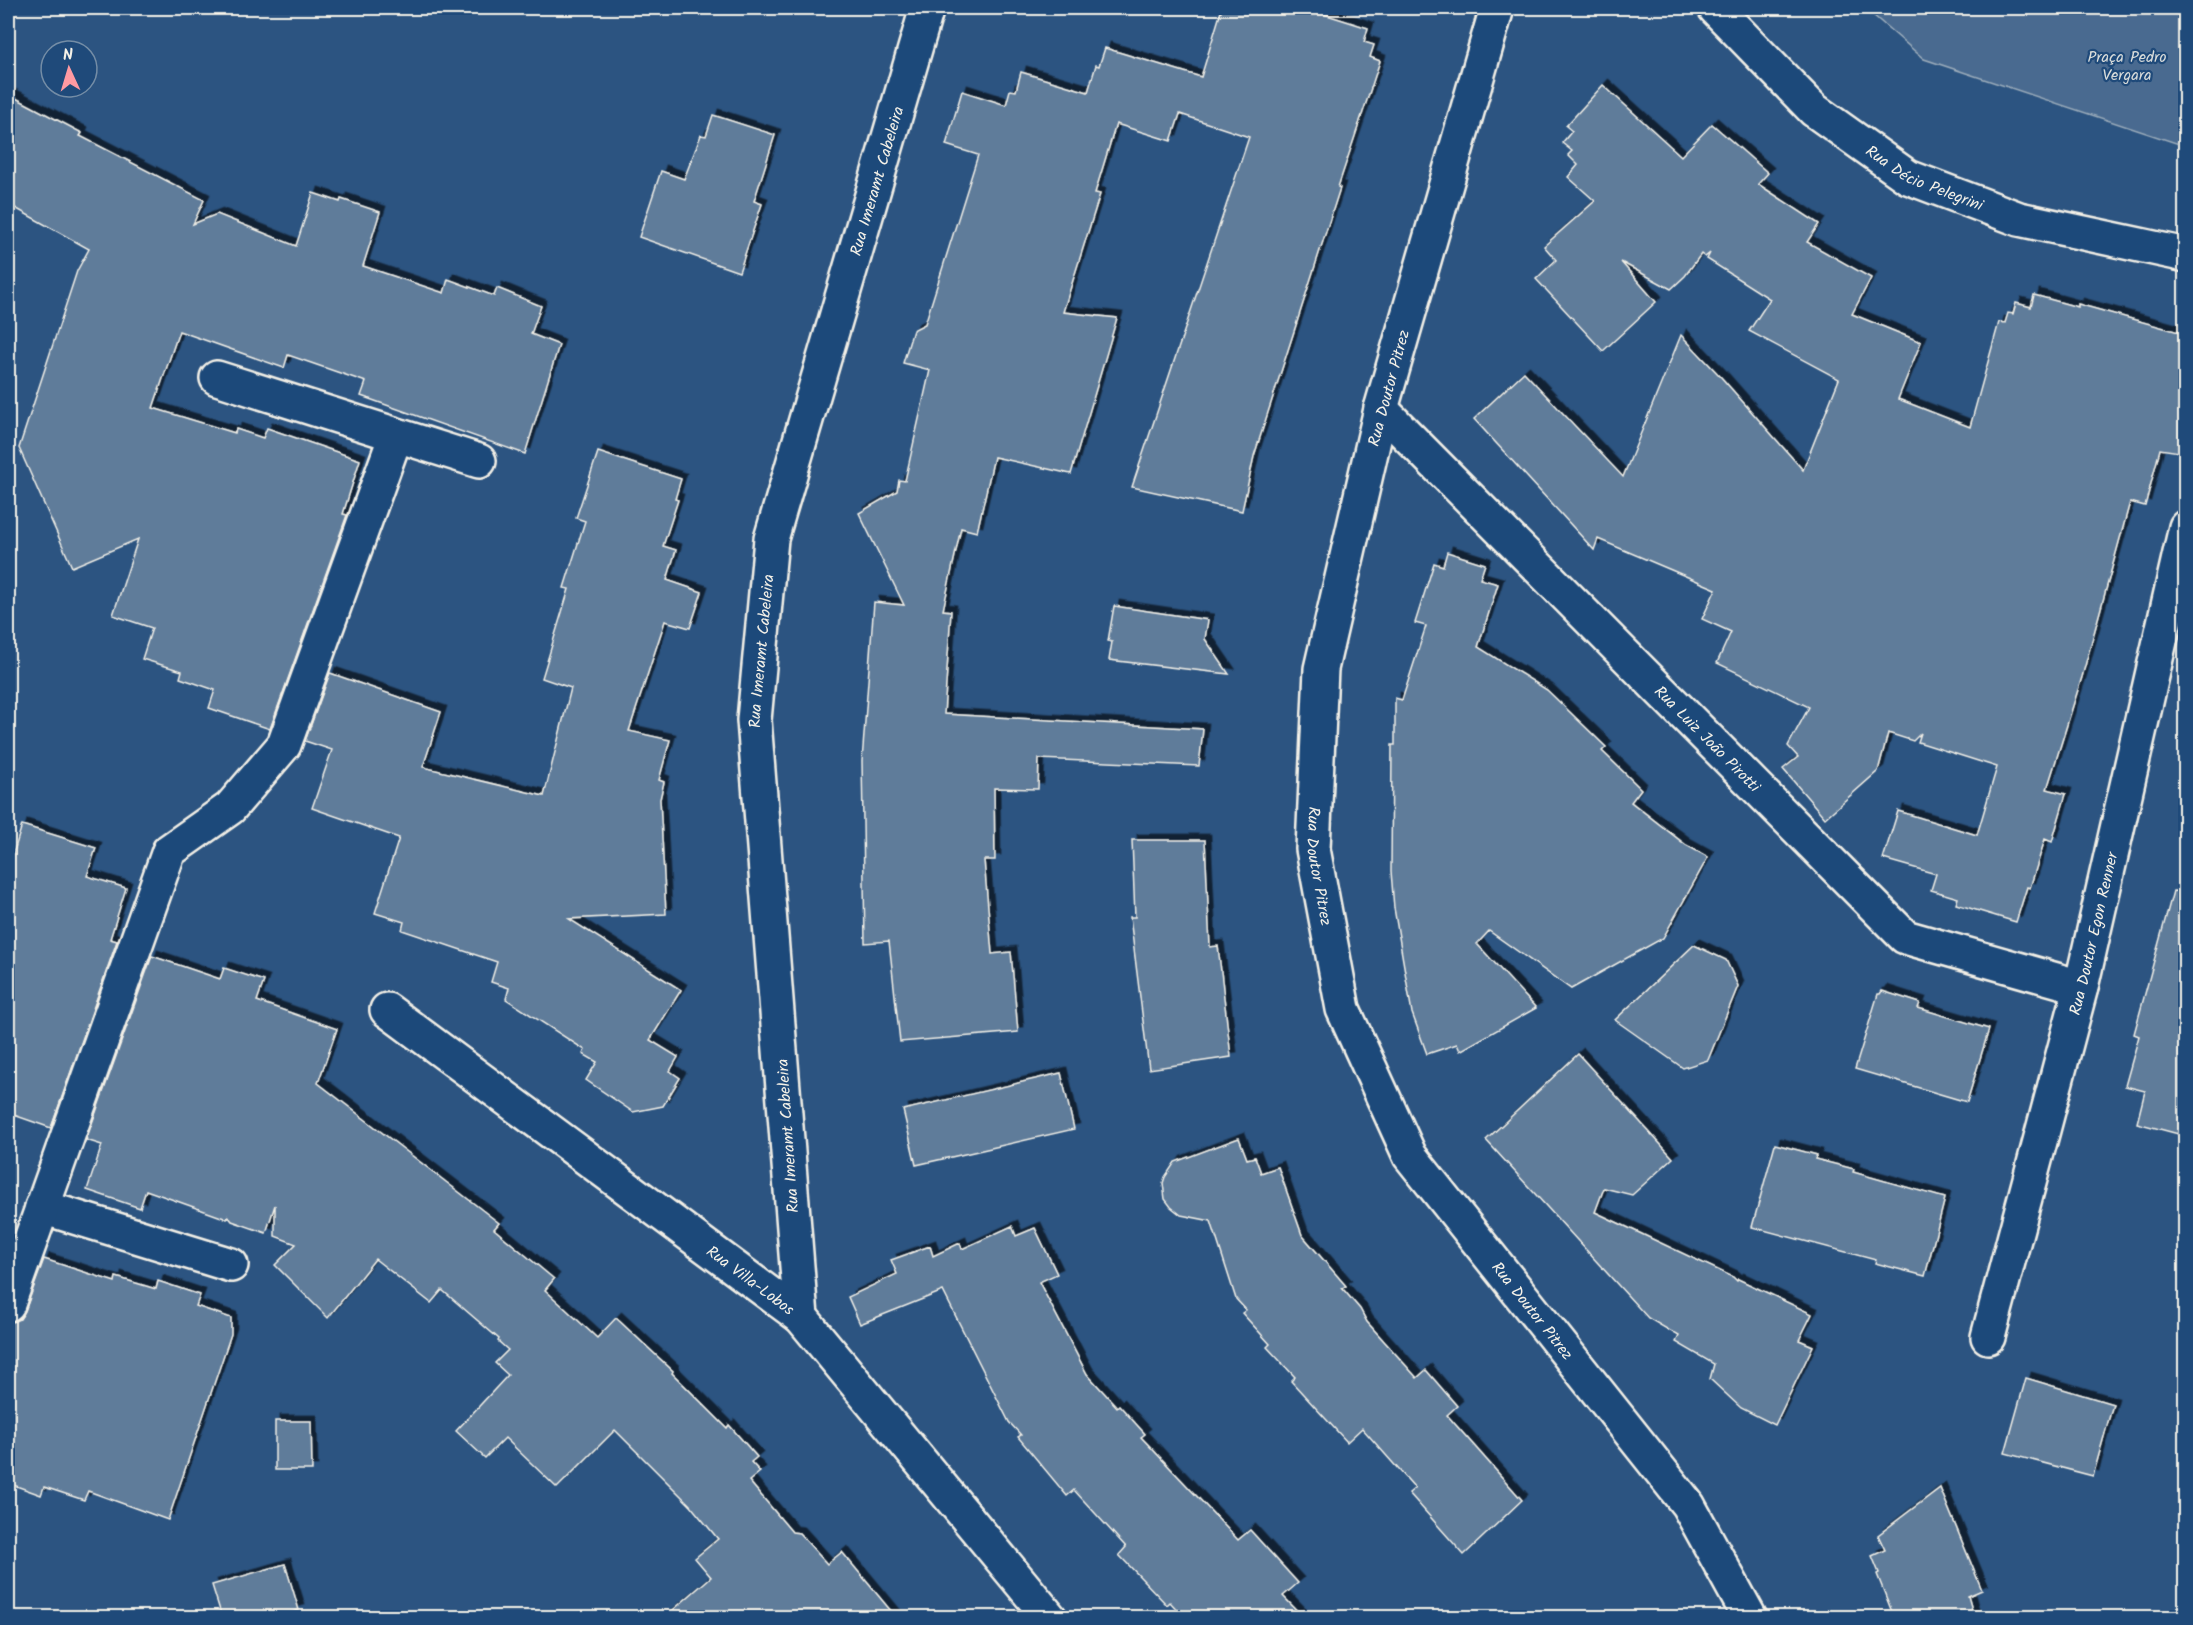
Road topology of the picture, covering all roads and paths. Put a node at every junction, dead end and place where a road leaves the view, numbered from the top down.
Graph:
1 (927, 8) edge
2 (1497, 8) edge
3 (1715, 8) edge
4 (2186, 255) edge
5 (218, 378) dead end
6 (1381, 410) junction
7 (396, 435) junction
8 (479, 462) dead end
9 (2186, 527) edge
10 (2081, 987) junction
11 (387, 1010) dead end
12 (42, 1207) junction
13 (231, 1265) dead end
14 (8, 1304) edge
15 (801, 1317) junction
16 (1988, 1337) dead end
17 (1050, 1617) edge
18 (1750, 1617) edge

1 - 15 street, Rua Imeramt Cabeleira
2 - 6 street, Rua Doutor Pitrez
3 - 4 street, Rua Décio Pelegrini
5 - 7 street
6 - 10 street, Rua Luiz João Pirotti
6 - 18 street, Rua Doutor Pitrez
7 - 8 street
7 - 12 street
9 - 10 street, Rua Doutor Egon Renner
10 - 16 street, Rua Doutor Egon Renner
11 - 15 street, Rua Villa-Lobos
12 - 13 street
12 - 14 street
15 - 17 street, Rua Villa-Lobos

